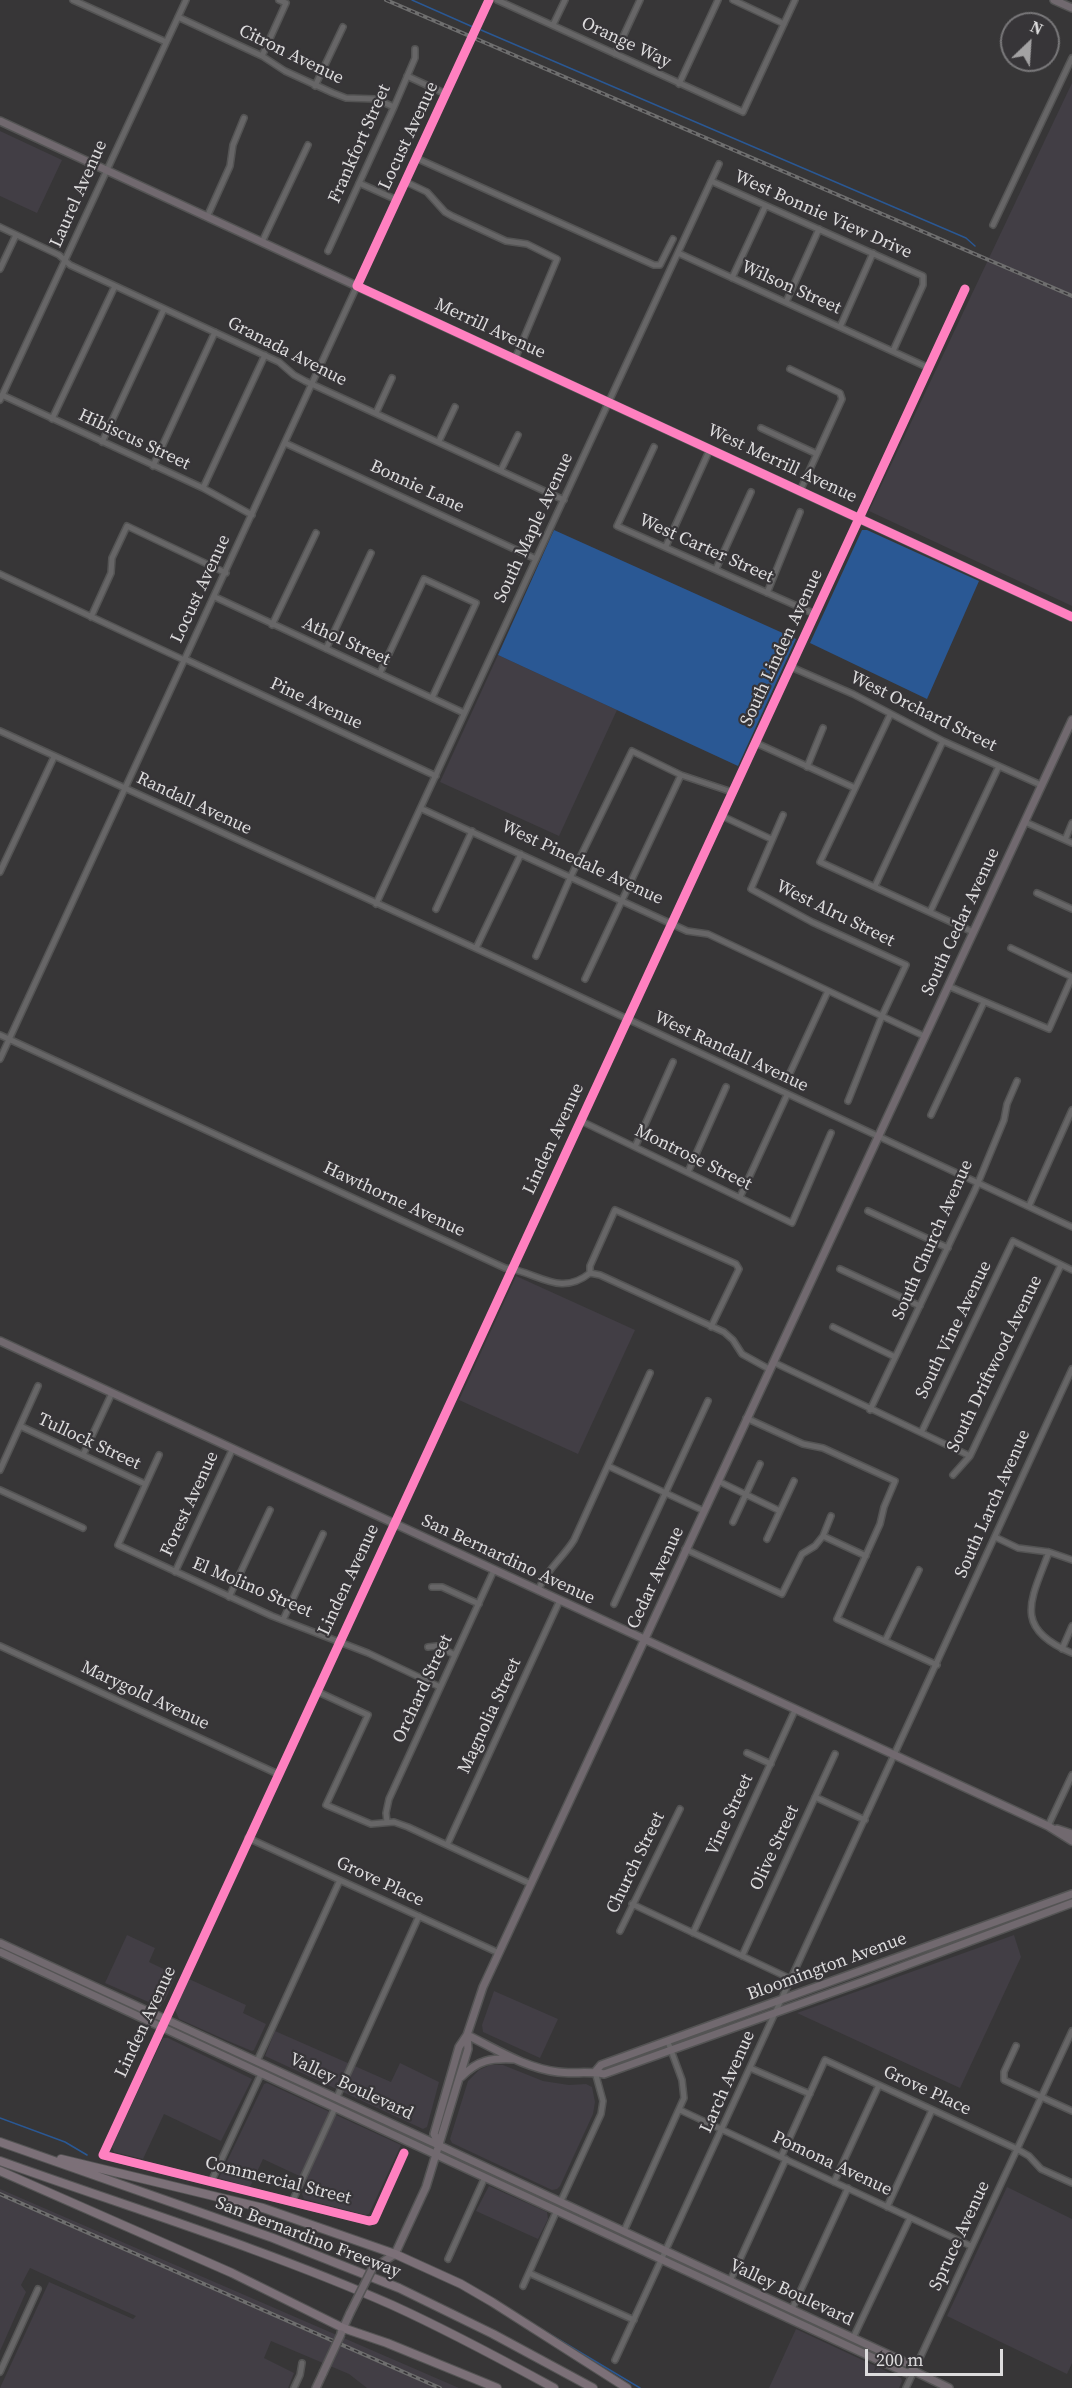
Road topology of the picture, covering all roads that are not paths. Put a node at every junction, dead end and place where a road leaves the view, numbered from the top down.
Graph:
1 (73, 0) edge
2 (186, 0) edge
3 (279, 0) edge
4 (489, 0) edge
5 (496, 0) edge
6 (565, 0) edge
7 (640, 0) edge
8 (718, 0) edge
9 (733, 0) edge
10 (795, 0) edge
11 (1054, 0) edge
12 (1072, 8) edge
13 (178, 17) junction
14 (784, 24) junction
15 (553, 26) junction
16 (343, 27) dead end
17 (166, 42) junction
18 (415, 49) dead end
19 (615, 54) junction
20 (262, 56) junction
21 (1072, 58) edge
22 (407, 76) junction
23 (679, 84) junction
24 (315, 86) junction
25 (446, 94) junction
26 (394, 107) junction
27 (243, 118) dead end
28 (0, 121) edge
29 (308, 145) dead end
30 (417, 158) junction
31 (719, 164) dead end
32 (106, 170) junction
33 (406, 182) junction
34 (711, 182) junction
35 (359, 183) junction
36 (397, 200) junction
37 (765, 207) junction
38 (207, 217) junction
39 (993, 225) dead end
40 (0, 227) edge
41 (819, 229) junction
42 (16, 235) junction
43 (673, 239) dead end
44 (262, 242) junction
45 (328, 251) dead end
46 (678, 253) junction
47 (873, 253) junction
48 (65, 261) junction
49 (0, 270) edge
50 (732, 278) junction
51 (115, 286) junction
52 (357, 286) junction
53 (965, 289) dead end
54 (786, 302) junction
55 (164, 309) junction
56 (840, 327) junction
57 (214, 332) junction
58 (893, 351) junction
59 (265, 355) junction
60 (515, 359) junction
61 (929, 368) junction
62 (789, 369) dead end
63 (392, 378) dead end
64 (311, 384) junction
65 (1, 398) edge
66 (608, 403) junction
67 (455, 407) dead end
68 (376, 413) junction
69 (52, 419) junction
70 (761, 428) dead end
71 (518, 435) dead end
72 (439, 441) junction
73 (102, 442) junction
74 (285, 443) junction
75 (654, 447) dead end
76 (710, 449) junction
77 (817, 454) junction
78 (153, 466) junction
79 (501, 470) junction
80 (203, 489) junction
81 (800, 491) junction
82 (751, 492) dead end
83 (564, 500) junction
84 (800, 512) dead end
85 (252, 515) junction
86 (859, 518) junction
87 (316, 533) dead end
88 (666, 546) junction
89 (371, 553) dead end
90 (536, 559) junction
91 (716, 569) junction
92 (226, 573) junction
93 (0, 574) edge
94 (766, 593) junction
95 (214, 597) junction
96 (815, 614) junction
97 (91, 617) junction
98 (1072, 617) edge
99 (272, 625) junction
100 (326, 649) junction
101 (184, 659) junction
102 (791, 667) junction
103 (380, 673) junction
104 (432, 698) junction
105 (464, 713) junction
106 (890, 715) junction
107 (1072, 720) edge
108 (823, 728) dead end
109 (0, 731) edge
110 (943, 741) junction
111 (756, 743) junction
112 (54, 756) junction
113 (999, 766) junction
114 (807, 767) junction
115 (681, 775) junction
116 (436, 776) junction
117 (1041, 785) junction
118 (855, 788) junction
119 (125, 789) junction
120 (732, 792) junction
121 (422, 808) junction
122 (783, 815) dead end
123 (722, 816) junction
124 (1024, 822) junction
125 (1072, 824) edge
126 (472, 831) junction
127 (771, 839) junction
128 (1065, 840) junction
129 (1072, 843) edge
130 (521, 854) junction
131 (0, 872) edge
132 (571, 876) junction
133 (875, 886) junction
134 (1037, 893) dead end
135 (621, 901) junction
136 (376, 904) junction
137 (436, 909) dead end
138 (1072, 909) edge
139 (930, 912) junction
140 (672, 923) junction
141 (973, 932) junction
142 (476, 948) junction
143 (1011, 948) dead end
144 (536, 956) dead end
145 (1072, 977) edge
146 (585, 979) dead end
147 (948, 986) junction
148 (828, 991) junction
149 (984, 1002) junction
150 (882, 1017) junction
151 (626, 1020) junction
152 (0, 1035) edge
153 (924, 1036) junction
154 (9, 1040) junction
155 (0, 1059) edge
156 (673, 1062) dead end
157 (790, 1073) dead end
158 (1017, 1081) dead end
159 (726, 1087) dead end
160 (787, 1095) junction
161 (848, 1101) dead end
162 (1072, 1110) edge
163 (931, 1115) dead end
164 (581, 1121) junction
165 (831, 1134) dead end
166 (878, 1136) junction
167 (635, 1147) junction
168 (688, 1172) junction
169 (977, 1182) junction
170 (740, 1197) junction
171 (1029, 1206) junction
172 (868, 1211) dead end
173 (1072, 1227) edge
174 (948, 1248) junction
175 (1061, 1265) junction
176 (511, 1269) junction
177 (840, 1269) dead end
178 (1072, 1270) edge
179 (590, 1273) junction
180 (920, 1306) junction
181 (711, 1327) junction
182 (833, 1328) dead end
183 (0, 1341) edge
184 (895, 1357) junction
185 (771, 1365) junction
186 (1072, 1369) edge
187 (650, 1373) dead end
188 (38, 1386) dead end
189 (112, 1392) junction
190 (708, 1401) dead end
191 (870, 1410) junction
192 (746, 1418) junction
193 (20, 1426) junction
194 (922, 1431) junction
195 (233, 1449) junction
196 (83, 1455) junction
197 (159, 1455) dead end
198 (970, 1456) junction
199 (760, 1464) dead end
200 (608, 1466) junction
201 (0, 1470) edge
202 (953, 1474) dead end
203 (718, 1481) junction
204 (794, 1481) dead end
205 (145, 1484) junction
206 (0, 1490) edge
207 (665, 1493) junction
208 (746, 1494) junction
209 (270, 1510) dead end
210 (780, 1510) junction
211 (704, 1511) junction
212 (831, 1516) dead end
213 (733, 1522) dead end
214 (393, 1523) junction
215 (83, 1528) dead end
216 (323, 1534) dead end
217 (823, 1536) junction
218 (995, 1537) junction
219 (767, 1539) dead end
220 (685, 1549) junction
221 (1049, 1552) junction
222 (866, 1556) junction
223 (1072, 1560) edge
224 (494, 1570) junction
225 (919, 1570) dead end
226 (175, 1572) junction
227 (432, 1587) dead end
228 (538, 1590) junction
229 (229, 1597) junction
230 (560, 1600) junction
231 (478, 1604) junction
232 (614, 1604) dead end
233 (283, 1620) junction
234 (1072, 1626) edge
235 (645, 1639) junction
236 (885, 1641) junction
237 (338, 1642) junction
238 (0, 1646) edge
239 (428, 1647) dead end
240 (1062, 1649) junction
241 (942, 1652) joint
242 (1072, 1653) edge
243 (455, 1655) junction
244 (937, 1665) junction
245 (440, 1687) junction
246 (316, 1691) junction
247 (795, 1710) junction
248 (747, 1753) dead end
249 (835, 1754) dead end
250 (894, 1756) junction
251 (771, 1764) junction
252 (278, 1774) junction
253 (1072, 1775) edge
254 (815, 1797) junction
255 (680, 1809) dead end
256 (865, 1820) junction
257 (387, 1822) junction
258 (1048, 1827) junction
259 (1072, 1834) edge
260 (248, 1838) junction
261 (1072, 1841) edge
262 (447, 1845) junction
263 (340, 1880) junction
264 (531, 1884) junction
265 (1072, 1894) edge
266 (1072, 1903) edge
267 (632, 1904) junction
268 (419, 1916) junction
269 (1010, 1916) junction
270 (620, 1931) dead end
271 (693, 1933) junction
272 (983, 1935) junction
273 (0, 1943) edge
274 (0, 1952) edge
275 (499, 1953) junction
276 (907, 1954) junction
277 (742, 1956) junction
278 (910, 1964) junction
279 (791, 1979) junction
280 (781, 1999) junction
281 (776, 2012) junction
282 (165, 2019) junction
283 (161, 2026) junction
284 (1072, 2031) edge
285 (467, 2035) junction
286 (668, 2042) junction
287 (1016, 2046) dead end
288 (670, 2050) junction
289 (517, 2059) junction
290 (257, 2061) junction
291 (750, 2068) junction
292 (595, 2072) junction
293 (261, 2074) junction
294 (460, 2078) junction
295 (879, 2085) junction
296 (810, 2094) junction
297 (337, 2097) junction
298 (1041, 2098) junction
299 (335, 2108) junction
300 (680, 2110) junction
301 (932, 2110) junction
302 (1072, 2111) edge
303 (723, 2130) junction
304 (0, 2142) edge
305 (440, 2145) junction
306 (1017, 2149) junction
307 (404, 2153) dead end
308 (37, 2154) junction
309 (437, 2154) junction
310 (103, 2155) joint
311 (784, 2158) junction
312 (0, 2161) edge
313 (0, 2171) edge
314 (485, 2177) junction
315 (211, 2182) junction
316 (834, 2182) junction
317 (1072, 2183) edge
318 (848, 2188) junction
319 (561, 2201) junction
320 (292, 2202) junction
321 (887, 2207) junction
322 (557, 2210) junction
323 (910, 2218) junction
324 (624, 2231) junction
325 (971, 2246) junction
326 (666, 2251) junction
327 (395, 2254) junction
328 (448, 2259) dead end
329 (662, 2259) junction
330 (529, 2273) junction
331 (730, 2281) junction
332 (523, 2286) dead end
333 (38, 2289) dead end
334 (792, 2309) junction
335 (634, 2320) junction
336 (342, 2331) junction
337 (853, 2338) junction
338 (615, 2360) dead end
339 (302, 2362) dead end
340 (914, 2371) junction
341 (0, 2372) edge
342 (294, 2388) edge
343 (316, 2388) edge
344 (497, 2388) edge
345 (554, 2388) edge
346 (593, 2388) edge
347 (627, 2388) edge
348 (906, 2388) edge
349 (949, 2388) edge

1 - 17 street
2 - 13 street, Laurel Avenue
3 - 20 street
4 - 25 street, Locust Avenue
5 - 15 street, Orange Way
6 - 15 street
7 - 19 street
8 - 23 street
9 - 14 street
10 - 14 street
11 - 12 main road
13 - 17 street, Laurel Avenue
13 - 20 street, Citron Avenue
14 - 23 street, Orange Way
15 - 19 street, Orange Way
16 - 24 street
17 - 32 street, Laurel Avenue
18 - 22 street, Frankfort Street
19 - 23 street, Orange Way
20 - 24 street, Citron Avenue
21 - 39 street
22 - 25 street
22 - 26 street, Frankfort Street
24 - 26 street, Citron Avenue
25 - 30 street, Locust Avenue
26 - 35 street, Frankfort Street
27 - 38 street
28 - 32 main road, Merrill Avenue
29 - 44 street
30 - 33 street, Locust Avenue
30 - 43 street
31 - 34 street, South Maple Avenue
32 - 38 main road, Merrill Avenue
32 - 48 street, Laurel Avenue
33 - 36 street, Locust Avenue
33 - 60 street
34 - 37 street, West Bonnie View Drive
34 - 46 street, South Maple Avenue
35 - 36 street
35 - 45 street, Frankfort Street
36 - 52 street, Locust Avenue
37 - 41 street, West Bonnie View Drive
37 - 50 street
38 - 44 main road, Merrill Avenue
40 - 42 street, Granada Avenue
41 - 47 street, West Bonnie View Drive
41 - 54 street
42 - 48 street, Granada Avenue
42 - 49 street
44 - 52 main road, Merrill Avenue
46 - 50 street, Wilson Street
46 - 66 street, South Maple Avenue
47 - 56 street
47 - 58 street, West Bonnie View Drive
48 - 51 street, Granada Avenue
48 - 65 street, Laurel Avenue
50 - 54 street, Wilson Street
51 - 55 street, Granada Avenue
51 - 69 street
52 - 60 main road, Merrill Avenue
52 - 64 street, Locust Avenue
53 - 61 street, South Linden Avenue
54 - 56 street, Wilson Street
55 - 57 street, Granada Avenue
55 - 73 street
56 - 58 street, Wilson Street
57 - 59 street, Granada Avenue
57 - 78 street
58 - 61 street, Wilson Street
59 - 64 street, Granada Avenue
59 - 80 street
60 - 66 main road, Merrill Avenue
61 - 86 street, South Linden Avenue
62 - 77 street
63 - 68 street
64 - 68 street, Granada Avenue
64 - 74 street, Locust Avenue
65 - 69 street, Hibiscus Street
66 - 76 main road, West Merrill Avenue
66 - 83 street, South Maple Avenue
67 - 72 street
68 - 72 street, Granada Avenue
69 - 73 street, Hibiscus Street
70 - 77 street
71 - 79 street
72 - 79 street, Granada Avenue
73 - 78 street, Hibiscus Street
74 - 85 street, Locust Avenue
74 - 90 street, Bonnie Lane
75 - 88 street, West Carter Street
76 - 81 main road, West Merrill Avenue
76 - 88 street
77 - 81 street
78 - 80 street, Hibiscus Street
79 - 83 street, Granada Avenue
80 - 85 street, Hibiscus Street
81 - 86 main road, West Merrill Avenue
82 - 91 street
83 - 90 street, South Maple Avenue
84 - 94 street
85 - 92 street, Locust Avenue
86 - 96 street, South Linden Avenue
86 - 98 main road, West Merrill Avenue
87 - 99 street
88 - 91 street, West Carter Street
89 - 100 street
90 - 105 street, South Maple Avenue
91 - 94 street, West Carter Street
92 - 95 street, Locust Avenue
92 - 97 street
93 - 97 street, Pine Avenue
94 - 96 street, West Carter Street
95 - 99 street, Athol Street
95 - 101 street, Locust Avenue
96 - 102 street, South Linden Avenue
97 - 101 street, Pine Avenue
99 - 100 street, Athol Street
100 - 103 street, Athol Street
101 - 116 street, Pine Avenue
101 - 119 street, Locust Avenue
102 - 106 street, West Orchard Street
102 - 111 street, South Linden Avenue
103 - 104 street, Athol Street
103 - 104 street
104 - 105 street, Athol Street
105 - 116 street, South Maple Avenue
106 - 110 street, West Orchard Street
106 - 118 street
107 - 117 main road, South Cedar Avenue
108 - 114 street
109 - 112 street, Randall Avenue
110 - 113 street, West Orchard Street
110 - 133 street
111 - 114 street
111 - 120 street, South Linden Avenue
112 - 119 street, Randall Avenue
112 - 131 street
113 - 117 street, West Orchard Street
113 - 139 street
114 - 118 street
115 - 120 street
115 - 132 street
115 - 135 street
116 - 121 street, South Maple Avenue
117 - 124 main road, South Cedar Avenue
118 - 133 street
119 - 136 street, Randall Avenue
119 - 154 street, Locust Avenue
120 - 123 street, South Linden Avenue
121 - 126 street, West Pinedale Avenue
121 - 136 street, South Maple Avenue
122 - 127 street
123 - 127 street
123 - 140 street, South Linden Avenue
124 - 128 street
124 - 141 main road, South Cedar Avenue
125 - 128 street
126 - 130 street, West Pinedale Avenue
126 - 137 street
127 - 150 street, West Alru Street
128 - 129 street
130 - 132 street, West Pinedale Avenue
130 - 142 street
132 - 135 street, West Pinedale Avenue
132 - 144 street
133 - 139 street
134 - 138 street
135 - 140 street, West Pinedale Avenue
135 - 146 street
136 - 142 street, West Randall Avenue
139 - 141 street
140 - 148 street, West Pinedale Avenue
140 - 151 street, South Linden Avenue
141 - 147 main road, South Cedar Avenue
142 - 151 street, West Randall Avenue
143 - 145 street
145 - 149 street
147 - 149 street
147 - 153 main road, South Cedar Avenue
148 - 150 street, West Pinedale Avenue
148 - 157 street
149 - 163 street
150 - 153 street, West Pinedale Avenue
150 - 161 street
151 - 160 street, West Randall Avenue
151 - 164 street, Linden Avenue
152 - 154 street, Hawthorne Avenue
153 - 166 main road, South Cedar Avenue
154 - 155 street, Locust Avenue
154 - 176 street, Hawthorne Avenue
156 - 167 street
158 - 169 street, South Church Avenue
159 - 168 street
160 - 166 street, West Randall Avenue
160 - 170 street
162 - 171 street
164 - 167 street, Montrose Street
164 - 176 street, Linden Avenue
165 - 170 street, Montrose Street
166 - 169 street, West Randall Avenue
166 - 185 main road, Cedar Avenue
167 - 168 street, Montrose Street
168 - 170 street, Montrose Street
169 - 171 street, West Randall Avenue
169 - 174 street, South Church Avenue
171 - 173 street, West Randall Avenue
172 - 174 street
174 - 180 street, South Church Avenue
175 - 178 street
175 - 194 street, South Vine Avenue
175 - 198 street, South Driftwood Avenue
176 - 179 street, Hawthorne Avenue
176 - 214 street, Linden Avenue
177 - 180 street
179 - 181 street
179 - 181 street
180 - 184 street, South Church Avenue
181 - 185 street
182 - 184 street
183 - 189 main road, San Bernardino Avenue
184 - 191 street, South Church Avenue
185 - 191 street
185 - 192 main road, Cedar Avenue
186 - 218 street, South Larch Avenue
187 - 200 street
188 - 193 street
189 - 195 main road, San Bernardino Avenue
189 - 196 street
190 - 207 street
191 - 194 street
192 - 203 main road, Cedar Avenue
192 - 222 street
193 - 196 street, Tullock Street
193 - 201 street
194 - 198 street
195 - 214 main road, San Bernardino Avenue
195 - 226 street, Forest Avenue
196 - 205 street, Tullock Street
197 - 205 street
198 - 202 street, South Driftwood Avenue
199 - 208 street
200 - 207 street
200 - 228 street
203 - 208 street
203 - 211 main road, Cedar Avenue
204 - 210 street
205 - 226 street, El Molino Street
206 - 215 street
207 - 211 street
207 - 232 street
208 - 210 street
208 - 213 street
209 - 229 street
210 - 219 street
211 - 220 main road, Cedar Avenue
212 - 217 street
214 - 224 main road, San Bernardino Avenue
214 - 237 street, Linden Avenue
216 - 233 street
217 - 220 street
217 - 222 street
218 - 221 street
218 - 241 street, South Larch Avenue
220 - 235 main road, Cedar Avenue
221 - 223 street
221 - 240 street
222 - 236 street
224 - 228 main road, San Bernardino Avenue
224 - 231 street, Orchard Street
225 - 236 street
226 - 229 street, El Molino Street
227 - 231 street
228 - 230 main road, San Bernardino Avenue
229 - 233 street, El Molino Street
230 - 235 main road, San Bernardino Avenue
230 - 262 street, Magnolia Street
231 - 243 street, Orchard Street
233 - 237 street, El Molino Street
234 - 240 street
235 - 247 main road, San Bernardino Avenue
235 - 264 main road, Cedar Avenue
236 - 244 street
237 - 245 street, El Molino Street
237 - 246 street, Linden Avenue
238 - 252 street, Marygold Avenue
239 - 243 street
240 - 242 street
241 - 244 street, Larch Avenue
243 - 245 street, Orchard Street
244 - 250 street, Larch Avenue
245 - 257 street, Orchard Street
246 - 252 street, Linden Avenue
246 - 257 street
247 - 250 main road, San Bernardino Avenue
247 - 251 street, Vine Street
248 - 251 street
249 - 254 street, Olive Street
250 - 256 street, Larch Avenue
250 - 258 main road, San Bernardino Avenue
251 - 271 street, Vine Street
252 - 260 street, Linden Avenue
253 - 258 street
254 - 256 street
254 - 277 street, Olive Street
255 - 267 street, Church Street
256 - 279 street, Larch Avenue
257 - 262 street
258 - 259 main road
258 - 261 main road
260 - 263 street, Grove Place
260 - 282 street, Linden Avenue
262 - 264 street
263 - 268 street, Grove Place
263 - 290 street
264 - 275 main road, Cedar Avenue
265 - 269 main road, Bloomington Avenue
266 - 272 main road, Bloomington Avenue
267 - 270 street, Church Street
267 - 271 street
268 - 275 street, Grove Place
268 - 297 street
269 - 272 main road
269 - 276 main road, Bloomington Avenue
271 - 277 street
272 - 278 main road, Bloomington Avenue
273 - 282 main road, Valley Boulevard
274 - 283 main road, Valley Boulevard
275 - 285 main road, Cedar Avenue
276 - 278 main road
276 - 280 main road, Bloomington Avenue
277 - 279 street
278 - 281 main road, Bloomington Avenue
279 - 280 street, Larch Avenue
280 - 281 street, Larch Avenue
280 - 286 main road, Bloomington Avenue
281 - 288 main road, Bloomington Avenue
281 - 291 street, Larch Avenue
282 - 283 street, Linden Avenue
282 - 290 main road, Valley Boulevard
283 - 293 main road, Valley Boulevard
283 - 310 street, Linden Avenue
284 - 298 street, Spruce Avenue
285 - 289 main road, Bloomington Avenue
285 - 294 main road, Cedar Avenue
285 - 305 main road, Cedar Avenue
286 - 288 street
286 - 292 main road, Bloomington Avenue
287 - 298 street
288 - 292 main road, Bloomington Avenue
288 - 300 street
289 - 292 main road, Bloomington Avenue
289 - 294 main road
290 - 297 main road, Valley Boulevard
291 - 296 street
291 - 303 street, Larch Avenue
292 - 319 street
293 - 299 main road, Valley Boulevard
293 - 315 street
294 - 305 main road, Cedar Avenue
295 - 296 street, Grove Place
295 - 301 street, Grove Place
295 - 316 street
296 - 311 street
297 - 305 main road, Valley Boulevard
298 - 302 street
298 - 306 street, Spruce Avenue
299 - 309 main road, Valley Boulevard
299 - 320 street
300 - 303 street, Pomona Avenue
300 - 324 street
301 - 306 street, Grove Place
301 - 321 street
303 - 311 street, Pomona Avenue
303 - 326 street, Larch Avenue
304 - 308 highway, San Bernardino Freeway
305 - 309 main road, Cedar Avenue
305 - 319 main road, Valley Boulevard
306 - 317 street, Grove Place
306 - 325 street, Spruce Avenue
307 - 320 street, Commercial Street
308 - 327 highway
308 - 346 highway, San Bernardino Freeway
309 - 314 main road, Valley Boulevard
309 - 327 main road, Cedar Avenue
310 - 315 street, Commercial Street
311 - 316 street, Pomona Avenue
311 - 331 street
312 - 345 highway, San Bernardino Freeway
313 - 336 highway
314 - 322 main road, Valley Boulevard
314 - 328 street
315 - 320 street, Commercial Street
316 - 318 street, Pomona Avenue
318 - 321 street, Pomona Avenue
318 - 334 street
319 - 324 main road, Valley Boulevard
321 - 323 street, Pomona Avenue
322 - 329 main road, Valley Boulevard
322 - 330 street
323 - 325 street, Pomona Avenue
323 - 337 street
324 - 326 main road, Valley Boulevard
325 - 340 street, Spruce Avenue
326 - 329 street, Larch Avenue
326 - 331 main road, Valley Boulevard
327 - 336 main road, bridge
327 - 347 highway
329 - 335 street, Larch Avenue
329 - 340 main road, Valley Boulevard
330 - 332 street
330 - 335 street
331 - 334 main road, Valley Boulevard
333 - 341 street
334 - 337 main road, Valley Boulevard
335 - 338 street, Larch Avenue
336 - 343 main road, bridge
336 - 344 highway
337 - 340 main road, Valley Boulevard
339 - 342 street
340 - 348 street, Spruce Avenue
340 - 349 main road

